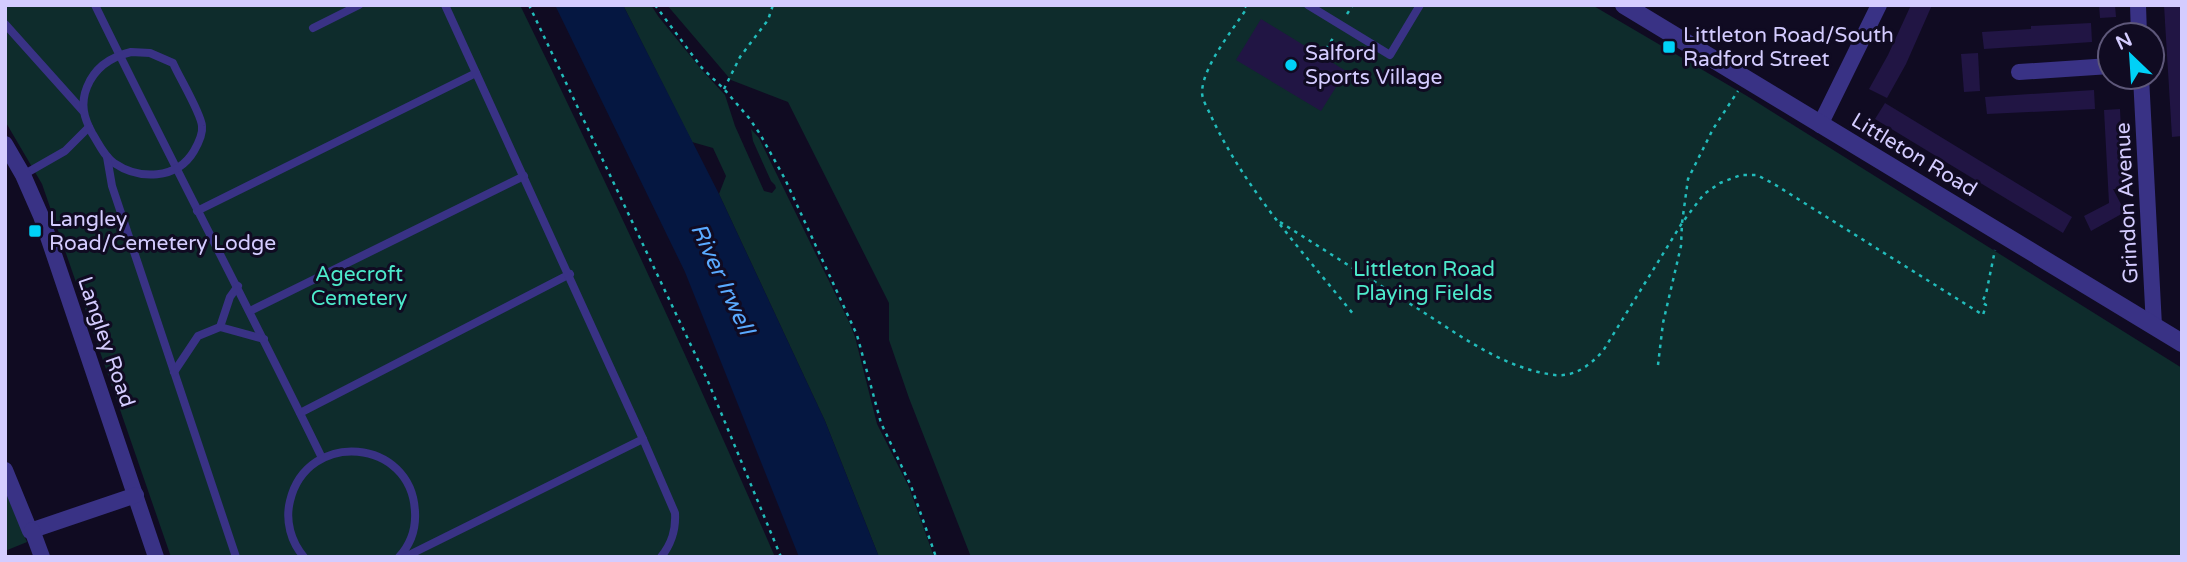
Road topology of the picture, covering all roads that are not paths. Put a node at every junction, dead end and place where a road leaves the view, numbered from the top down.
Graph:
1 (95, 5) edge
2 (359, 5) edge
3 (445, 5) edge
4 (1308, 5) edge
5 (1420, 5) edge
6 (1624, 5) edge
7 (1879, 5) edge
8 (5, 24) edge
9 (313, 28) dead end
10 (119, 55) junction
11 (2096, 67) edge
12 (476, 72) junction
13 (2019, 72) dead end
14 (2142, 91) edge
15 (83, 111) junction
16 (1820, 125) junction
17 (89, 127) junction
18 (5, 144) edge
19 (107, 158) junction
20 (176, 170) junction
21 (23, 175) junction
22 (524, 176) junction
23 (197, 211) junction
24 (570, 274) junction
25 (237, 286) junction
26 (250, 311) junction
27 (2154, 326) junction
28 (220, 327) junction
29 (264, 339) junction
30 (2182, 344) edge
31 (174, 372) junction
32 (300, 414) junction
33 (643, 439) junction
34 (323, 458) junction
35 (5, 470) edge
36 (136, 495) junction
37 (32, 530) junction
38 (42, 557) edge
39 (156, 557) edge
40 (236, 557) edge
41 (304, 557) edge
42 (399, 557) edge
43 (405, 557) edge
44 (661, 557) edge

1 - 10 lane
2 - 9 lane
3 - 12 lane
4 - 5 lane
6 - 16 street, Littleton Road
7 - 16 street
8 - 15 lane
10 - 15 lane
10 - 20 lane
10 - 20 lane
11 - 13 street
12 - 22 lane
12 - 23 lane
14 - 27 street, Grindon Avenue
15 - 17 lane
16 - 27 street, Littleton Road
17 - 19 lane
17 - 21 lane
18 - 21 street, Langley Road
19 - 20 lane
19 - 31 lane
20 - 23 lane
21 - 36 street, Langley Road
22 - 24 lane
22 - 26 lane
23 - 25 lane
24 - 32 lane
24 - 33 lane
25 - 26 lane
25 - 28 lane
26 - 29 lane
27 - 30 street, Littleton Road
28 - 29 lane
28 - 31 lane
29 - 32 lane
31 - 40 lane
32 - 34 lane
33 - 43 lane
33 - 44 lane
34 - 41 lane
34 - 42 lane
35 - 37 street
36 - 37 street
36 - 39 street, Langley Road
37 - 38 street

